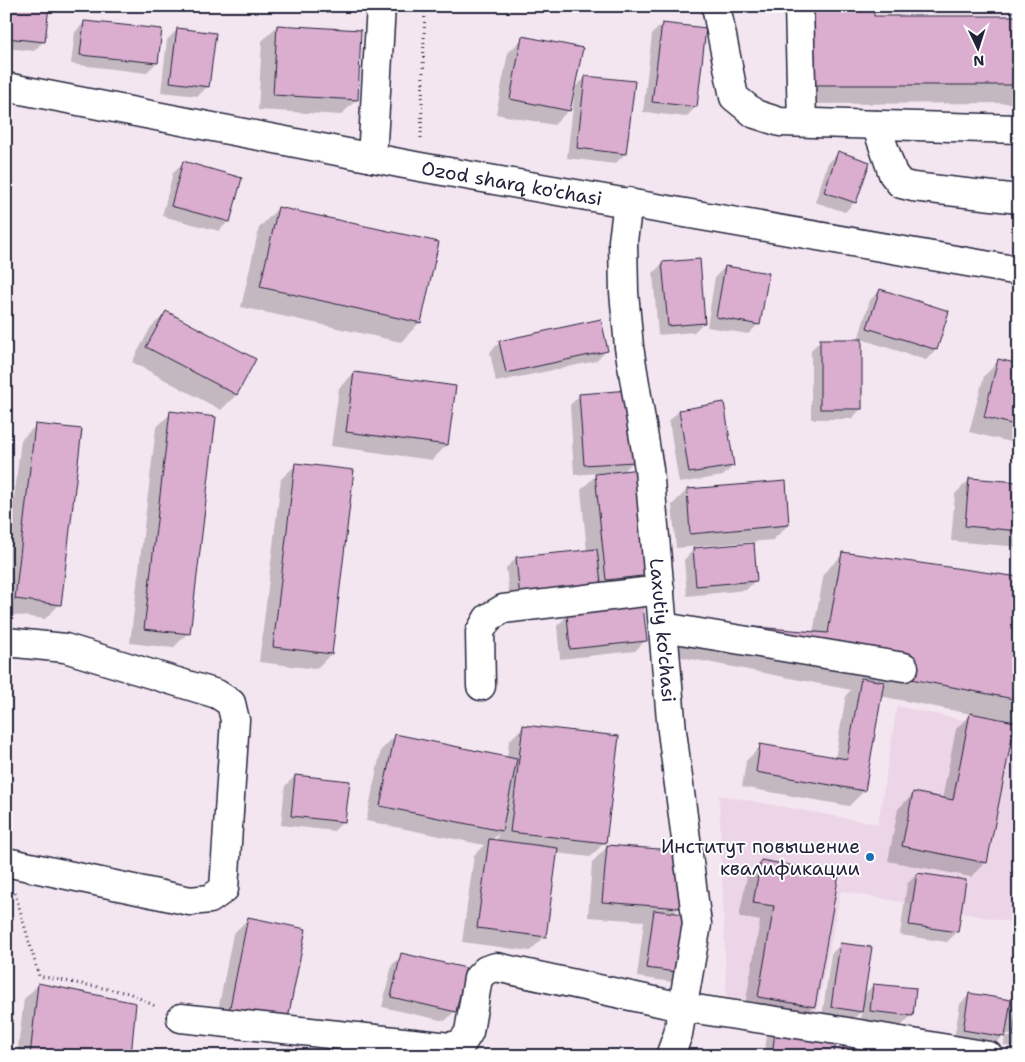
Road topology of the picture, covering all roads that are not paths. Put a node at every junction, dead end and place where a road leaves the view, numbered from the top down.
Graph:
1 (381, 6) edge
2 (716, 6) edge
3 (799, 6) edge
4 (6, 87) edge
5 (802, 122) junction
6 (876, 124) junction
7 (1019, 129) edge
8 (372, 158) junction
9 (1019, 199) edge
10 (628, 202) junction
11 (1019, 271) edge
12 (660, 590) junction
13 (663, 627) junction
14 (6, 642) edge
15 (904, 667) dead end
16 (481, 686) dead end
17 (6, 862) edge
18 (682, 1007) junction
19 (181, 1018) road end
20 (670, 1056) edge
21 (989, 1056) edge

1 - 8 street
2 - 5 street
3 - 5 street
4 - 8 street, Ozod sharq ko'chasi
5 - 6 street
6 - 7 street
6 - 9 street
8 - 10 street, Ozod sharq ko'chasi
10 - 11 street, Ozod sharq ko'chasi
10 - 12 street, Laxutiy ko'chasi
12 - 13 street, Laxutiy ko'chasi
12 - 16 street
13 - 15 street
13 - 18 street, Laxutiy ko'chasi
14 - 17 street
18 - 19 street
18 - 20 street, Laxutiy ko'chasi
18 - 21 street

